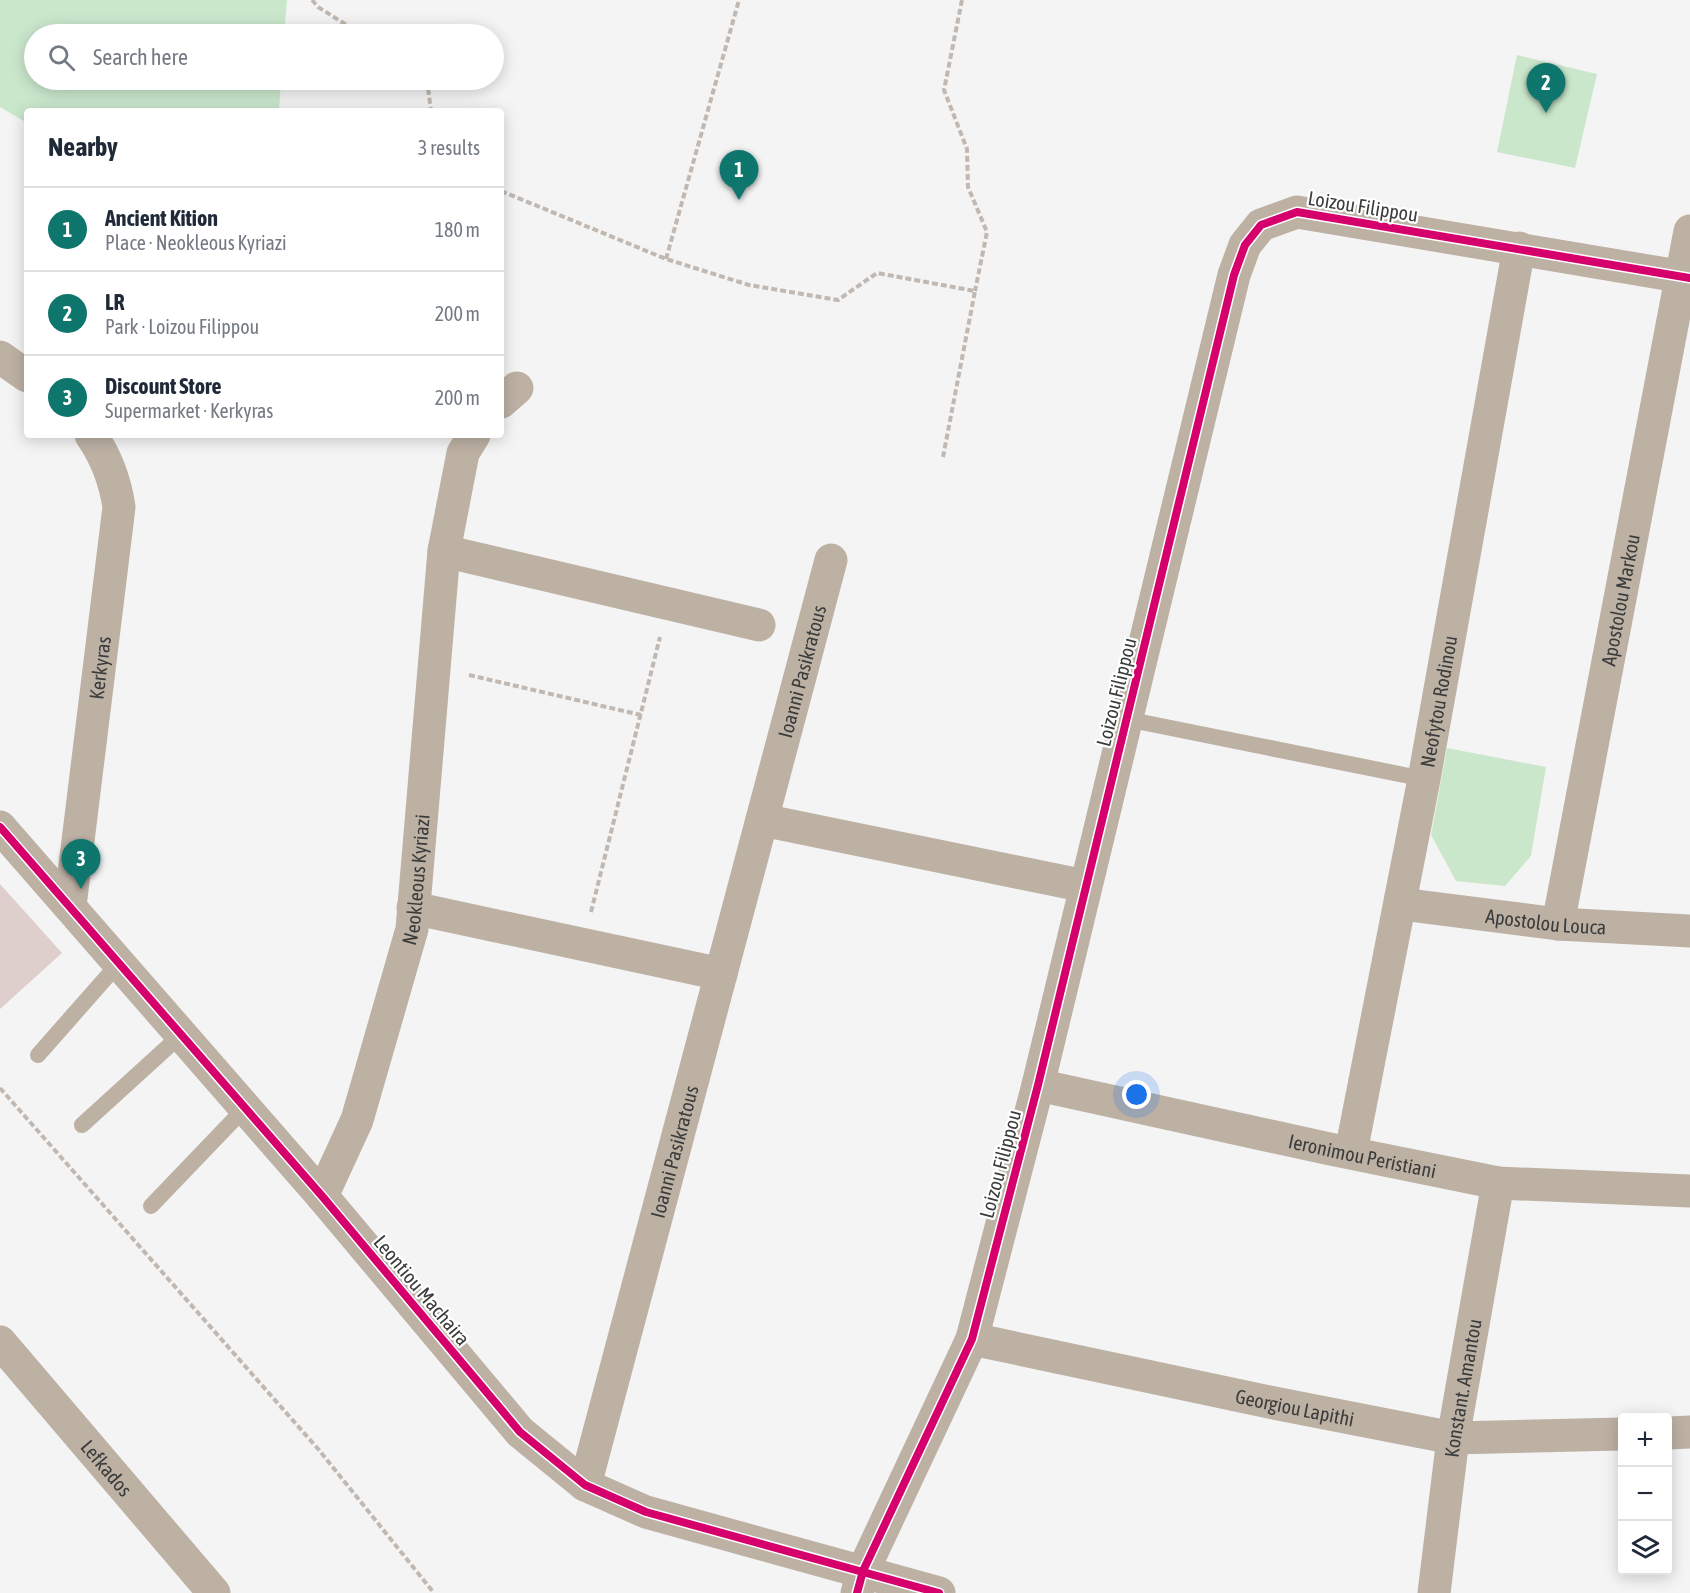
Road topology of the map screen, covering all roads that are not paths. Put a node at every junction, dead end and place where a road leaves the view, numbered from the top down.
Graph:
1 (1690, 231) edge
2 (1519, 248) junction
3 (1686, 277) edge
4 (0, 357) edge
5 (24, 374) edge
6 (93, 438) edge
7 (472, 438) edge
8 (444, 551) junction
9 (831, 560) dead end
10 (759, 625) dead end
11 (1126, 719) junction
12 (1424, 779) junction
13 (762, 820) junction
14 (0, 827) edge
15 (1085, 886) junction
16 (1401, 903) junction
17 (70, 906) junction
18 (413, 908) junction
19 (1558, 924) junction
20 (1690, 931) edge
21 (119, 963) junction
22 (721, 974) junction
23 (182, 1035) junction
24 (38, 1055) dead end
25 (1038, 1085) junction
26 (245, 1108) junction
27 (82, 1125) dead end
28 (1351, 1152) junction
29 (1498, 1183) junction
30 (1690, 1191) edge
31 (322, 1196) junction
32 (151, 1206) dead end
33 (972, 1339) junction
34 (0, 1342) edge
35 (1690, 1432) edge
36 (1672, 1433) edge
37 (1618, 1434) edge
38 (1453, 1438) junction
39 (585, 1485) junction
40 (860, 1582) edge
41 (198, 1587) edge
42 (939, 1593) edge
43 (1434, 1593) edge

1 - 3 street, Apostolou Markou
2 - 3 street, Loizou Filippou
2 - 11 street, Loizou Filippou
2 - 12 street, Neofytou Rodinou
3 - 19 street, Apostolou Markou
4 - 5 street
6 - 17 street, Kerkyras
7 - 8 street, Neokleous Kyriazi
8 - 10 street
8 - 18 street, Neokleous Kyriazi
9 - 13 street, Ioanni Pasikratous
11 - 12 lane
11 - 15 street, Loizou Filippou
12 - 16 street, Neofytou Rodinou
13 - 15 street
13 - 22 street, Ioanni Pasikratous
14 - 17 street, Leontiou Machaira
15 - 25 street, Loizou Filippou
16 - 19 street, Apostolou Louca
16 - 28 street, Neofytou Rodinou
17 - 21 street, Leontiou Machaira
18 - 22 street
18 - 31 street, Neokleous Kyriazi
19 - 20 street, Apostolou Louca
21 - 23 street, Leontiou Machaira
21 - 24 lane
22 - 39 street, Ioanni Pasikratous
23 - 26 street, Leontiou Machaira
23 - 27 lane
25 - 28 street, Ieronimou Peristiani
25 - 33 street, Loizou Filippou
26 - 31 street, Leontiou Machaira
26 - 32 lane
28 - 29 street, Ieronimou Peristiani
29 - 30 street, Ieronimou Peristiani
29 - 38 street, Konstant. Amantou
31 - 39 street, Leontiou Machaira
33 - 38 street, Georgiou Lapithi
33 - 40 street, Loizou Filippou
34 - 41 street, Lefkados
35 - 36 street
37 - 38 street, Georgiou Lapithi
38 - 43 street, Konstant. Amantou
39 - 40 street, Leontiou Machaira
40 - 42 street, Leontiou Machaira

